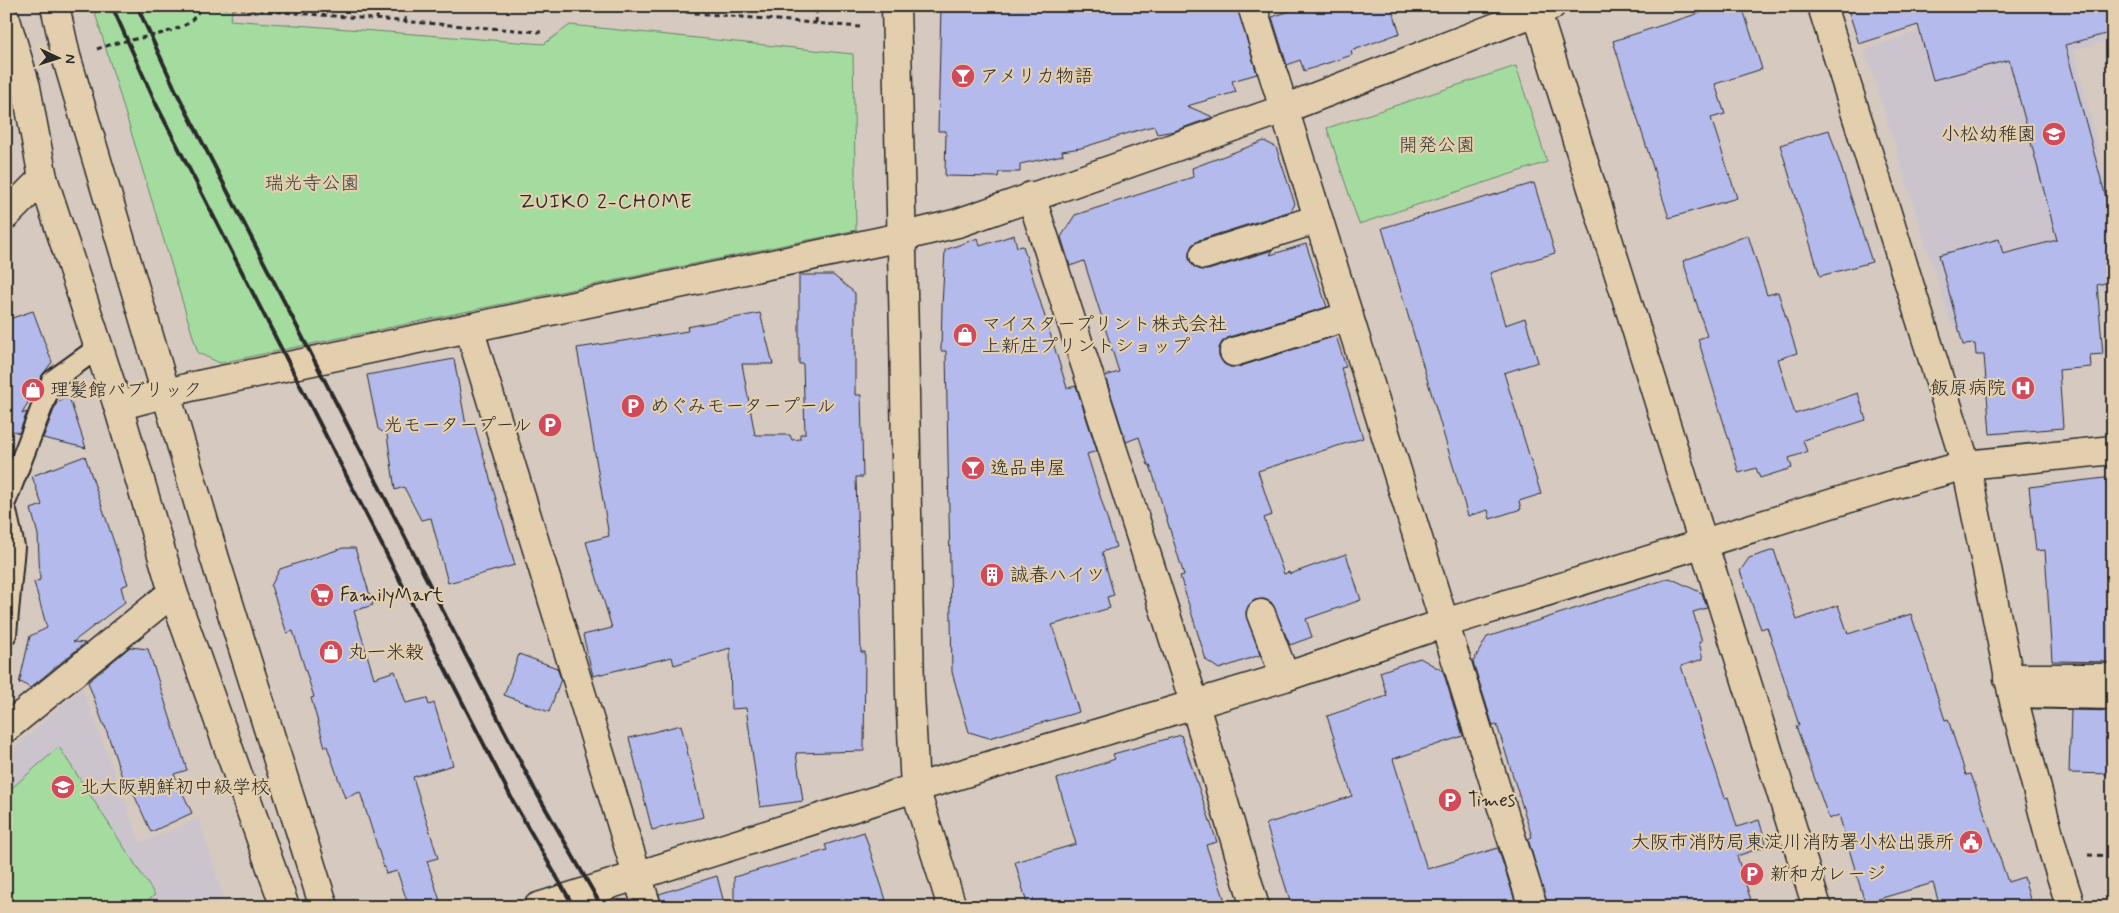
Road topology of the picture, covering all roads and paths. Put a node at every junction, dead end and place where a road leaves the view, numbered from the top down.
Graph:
1 (55, 6) edge
2 (204, 6) edge
3 (378, 6) edge
4 (406, 6) edge
5 (614, 6) edge
6 (689, 6) edge
7 (817, 6) edge
8 (896, 6) edge
9 (1252, 6) edge
10 (1822, 6) edge
11 (1540, 8) edge
12 (688, 12) junction
13 (377, 19) junction
14 (6, 20) edge
15 (405, 22) junction
16 (816, 23) junction
17 (860, 28) dead end
18 (541, 32) dead end
19 (95, 50) dead end
20 (1284, 109) junction
21 (43, 178) junction
22 (1032, 196) junction
23 (6, 215) edge
24 (1318, 219) junction
25 (901, 237) junction
26 (1204, 255) dead end
27 (1349, 316) junction
28 (469, 328) junction
29 (99, 347) junction
30 (1234, 352) dead end
31 (165, 392) junction
32 (118, 406) junction
33 (2113, 450) edge
34 (1966, 465) junction
35 (6, 500) edge
36 (6, 511) edge
37 (1703, 543) junction
38 (173, 592) junction
39 (1261, 614) dead end
40 (1445, 623) junction
41 (6, 634) edge
42 (1285, 676) junction
43 (2113, 678) edge
44 (2010, 687) junction
45 (2113, 699) edge
46 (1194, 702) junction
47 (6, 728) edge
48 (915, 788) junction
49 (637, 877) junction
50 (285, 907) edge
51 (324, 907) edge
52 (538, 907) edge
53 (647, 907) edge
54 (952, 907) edge
55 (1255, 907) edge
56 (1533, 907) edge
57 (1817, 907) edge
58 (2071, 907) edge

1 - 31 street
2 - 13 path
2 - 19 path
3 - 13 path
4 - 15 path
5 - 12 path
6 - 12 path
7 - 16 path
8 - 25 street
9 - 20 street
10 - 34 street
11 - 20 street
11 - 37 street
12 - 16 path
13 - 15 path
14 - 21 street
15 - 18 path
16 - 17 path
20 - 22 street
20 - 24 street
21 - 23 street
21 - 29 street
22 - 25 street
22 - 46 street
24 - 26 street
24 - 27 street
25 - 28 street
25 - 48 street
27 - 30 street
27 - 40 street
28 - 31 street
28 - 49 street
29 - 32 street
29 - 35 lane
31 - 32 street
31 - 51 street
32 - 38 street
33 - 34 street
34 - 37 street
34 - 44 street
36 - 41 lane
37 - 40 street
37 - 57 street
38 - 47 street
38 - 50 street
39 - 42 street
40 - 42 street
40 - 56 street
42 - 46 street
43 - 44 street
44 - 45 lane
44 - 58 street
46 - 48 street
46 - 55 street
48 - 49 street
48 - 54 street
49 - 52 street
49 - 53 street

